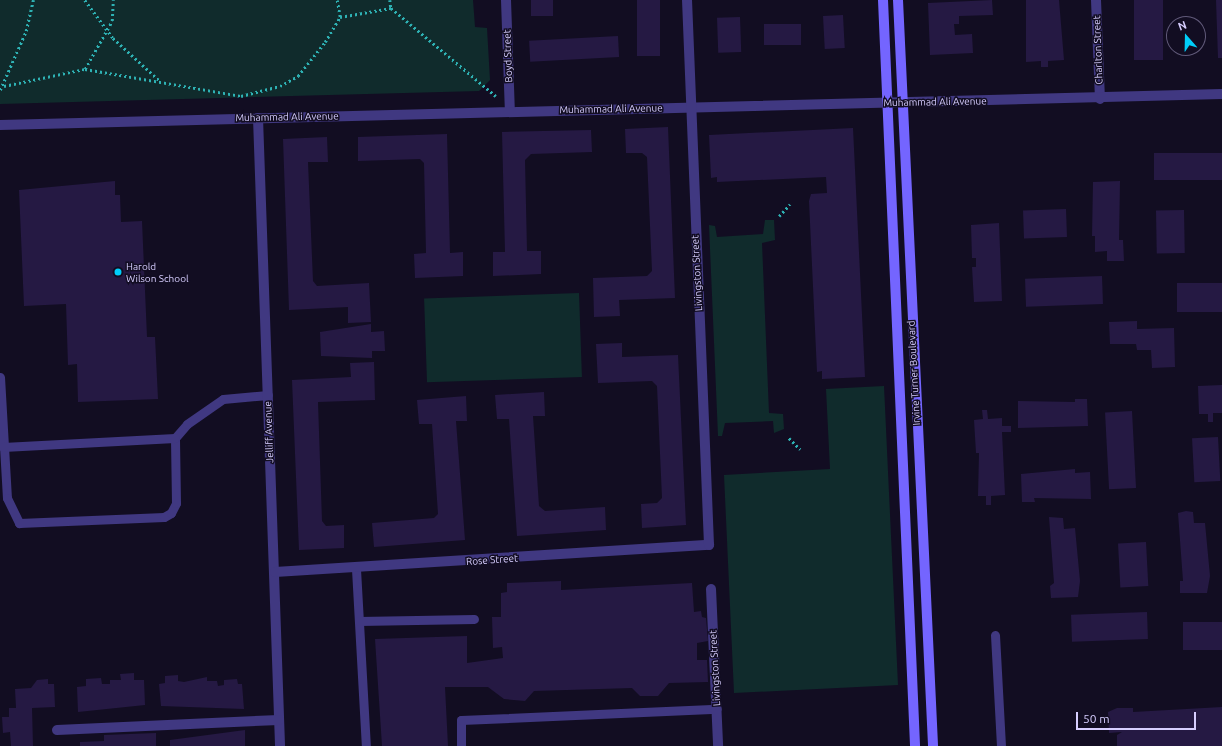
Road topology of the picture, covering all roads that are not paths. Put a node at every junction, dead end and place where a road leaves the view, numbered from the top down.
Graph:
1 (506, 0) edge
2 (687, 0) edge
3 (883, 0) edge
4 (898, 0) edge
5 (1096, 0) edge
6 (1222, 94) edge
7 (1100, 99) junction
8 (904, 103) junction
9 (886, 104) junction
10 (691, 107) junction
11 (510, 112) junction
12 (258, 118) junction
13 (0, 126) edge
14 (0, 377) edge
15 (268, 395) junction
16 (175, 438) junction
17 (3, 447) junction
18 (709, 545) joint
19 (356, 569) junction
20 (275, 572) junction
21 (711, 589) dead end
22 (474, 619) dead end
23 (359, 621) junction
24 (995, 635) dead end
25 (717, 709) junction
26 (279, 720) junction
27 (57, 730) dead end
28 (280, 746) edge
29 (366, 746) edge
30 (461, 746) edge
31 (718, 746) edge
32 (915, 746) edge
33 (933, 746) edge
34 (1001, 746) edge

1 - 11 street, Boyd Street
2 - 10 street, Livingston Street
3 - 9 main road, Irvine Turner Boulevard
4 - 8 main road, Irvine Turner Boulevard
5 - 7 street, Charlton Street
6 - 7 street, Muhammad Ali Avenue
7 - 8 street, Muhammad Ali Avenue
8 - 9 street, Muhammad Ali Avenue
8 - 33 main road, Irvine Turner Boulevard
9 - 10 street, Muhammad Ali Avenue
9 - 32 main road, Irvine Turner Boulevard
10 - 11 street, Muhammad Ali Avenue
10 - 18 street, Livingston Street
11 - 12 street, Muhammad Ali Avenue
12 - 13 street, Muhammad Ali Avenue
12 - 15 street, Jelliff Avenue
14 - 17 lane
15 - 16 lane
15 - 20 street, Jelliff Avenue
16 - 17 lane
16 - 17 lane
18 - 19 street, Rose Street
19 - 20 street, Rose Street
19 - 23 lane
20 - 26 street, Jelliff Avenue
21 - 25 street, Livingston Street
22 - 23 lane
23 - 29 lane
24 - 34 lane
25 - 30 lane
25 - 31 street, Livingston Street
26 - 27 street
26 - 28 street, Jelliff Avenue

